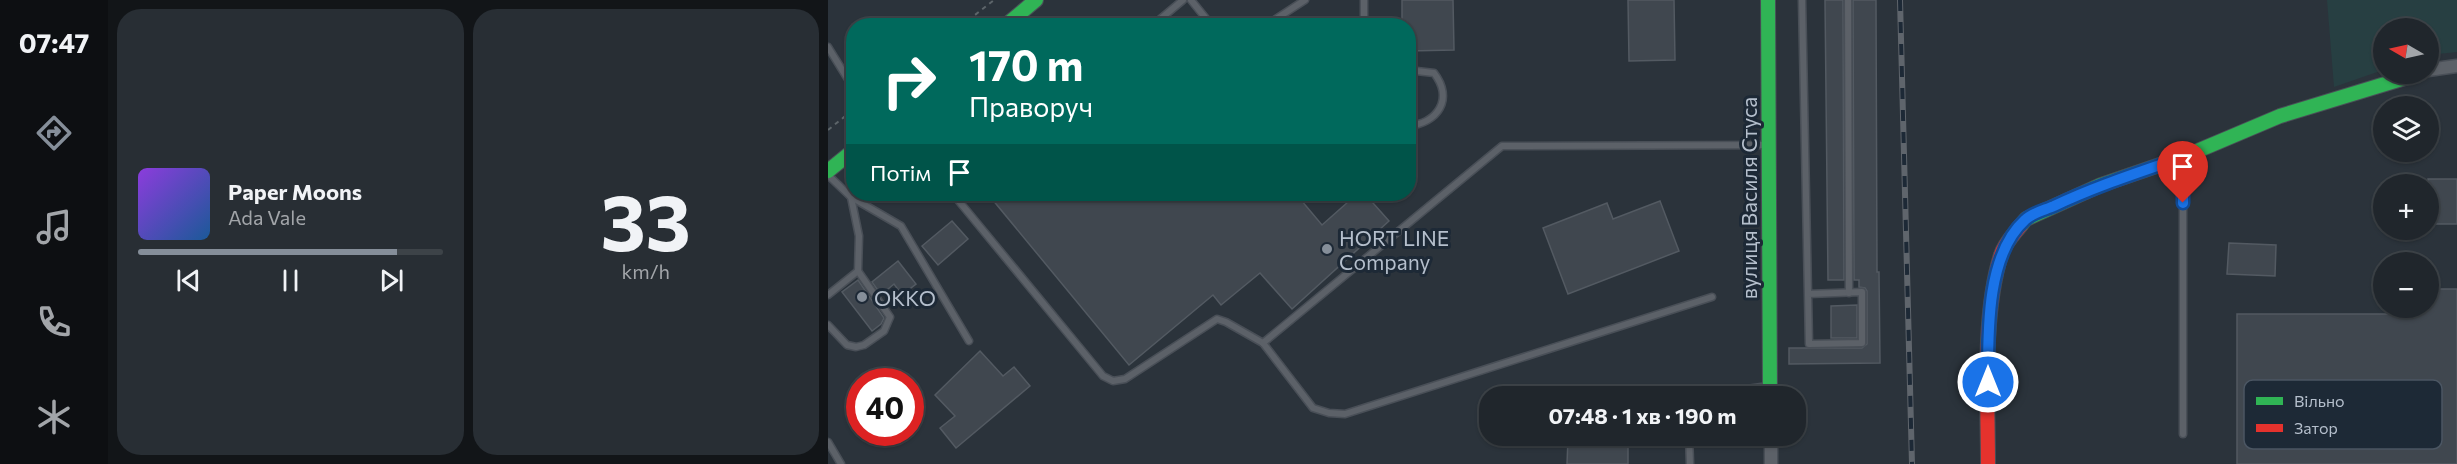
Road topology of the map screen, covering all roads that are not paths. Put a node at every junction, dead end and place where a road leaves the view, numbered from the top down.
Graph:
1 (1036, 0) edge
2 (1183, 0) edge
3 (1191, 0) edge
4 (1305, 0) edge
5 (1364, 0) edge
6 (1768, 0) edge
7 (1802, 0) edge
8 (1848, 0) edge
9 (1015, 18) edge
10 (1162, 18) edge
11 (1206, 18) edge
12 (1277, 18) edge
13 (1364, 18) edge
14 (828, 47) edge
15 (2457, 66) edge
16 (2439, 68) edge
17 (1416, 71) edge
18 (846, 76) edge
19 (2385, 84) edge
20 (1416, 125) edge
21 (1769, 145) junction
22 (846, 157) edge
23 (2183, 157) junction
24 (828, 172) edge
25 (846, 192) edge
26 (852, 201) edge
27 (858, 201) edge
28 (959, 201) edge
29 (858, 271) junction
30 (1849, 293) junction
31 (1808, 294) junction
32 (828, 295) edge
33 (1712, 297) dead end
34 (828, 325) edge
35 (969, 341) dead end
36 (1263, 343) junction
37 (1770, 386) edge
38 (2183, 434) dead end
39 (828, 442) edge
40 (1689, 446) edge
41 (1771, 446) edge
42 (841, 464) edge
43 (1690, 464) edge
44 (1771, 464) edge
45 (1988, 464) edge

1 - 9 street
2 - 10 lane
3 - 11 lane
4 - 12 lane
5 - 13 lane
6 - 21 street, вулиця Василя Стуса
7 - 31 lane
8 - 30 lane
14 - 18 lane
15 - 16 street
17 - 20 lane
19 - 23 street
21 - 36 lane
21 - 37 street, вулиця Василя Стуса
22 - 24 street
23 - 38 lane
23 - 45 street
24 - 25 lane
26 - 29 lane
27 - 35 lane
28 - 36 lane
29 - 32 lane
29 - 34 lane
30 - 31 lane
30 - 31 lane
33 - 36 lane
39 - 42 lane
40 - 43 lane
41 - 44 street

